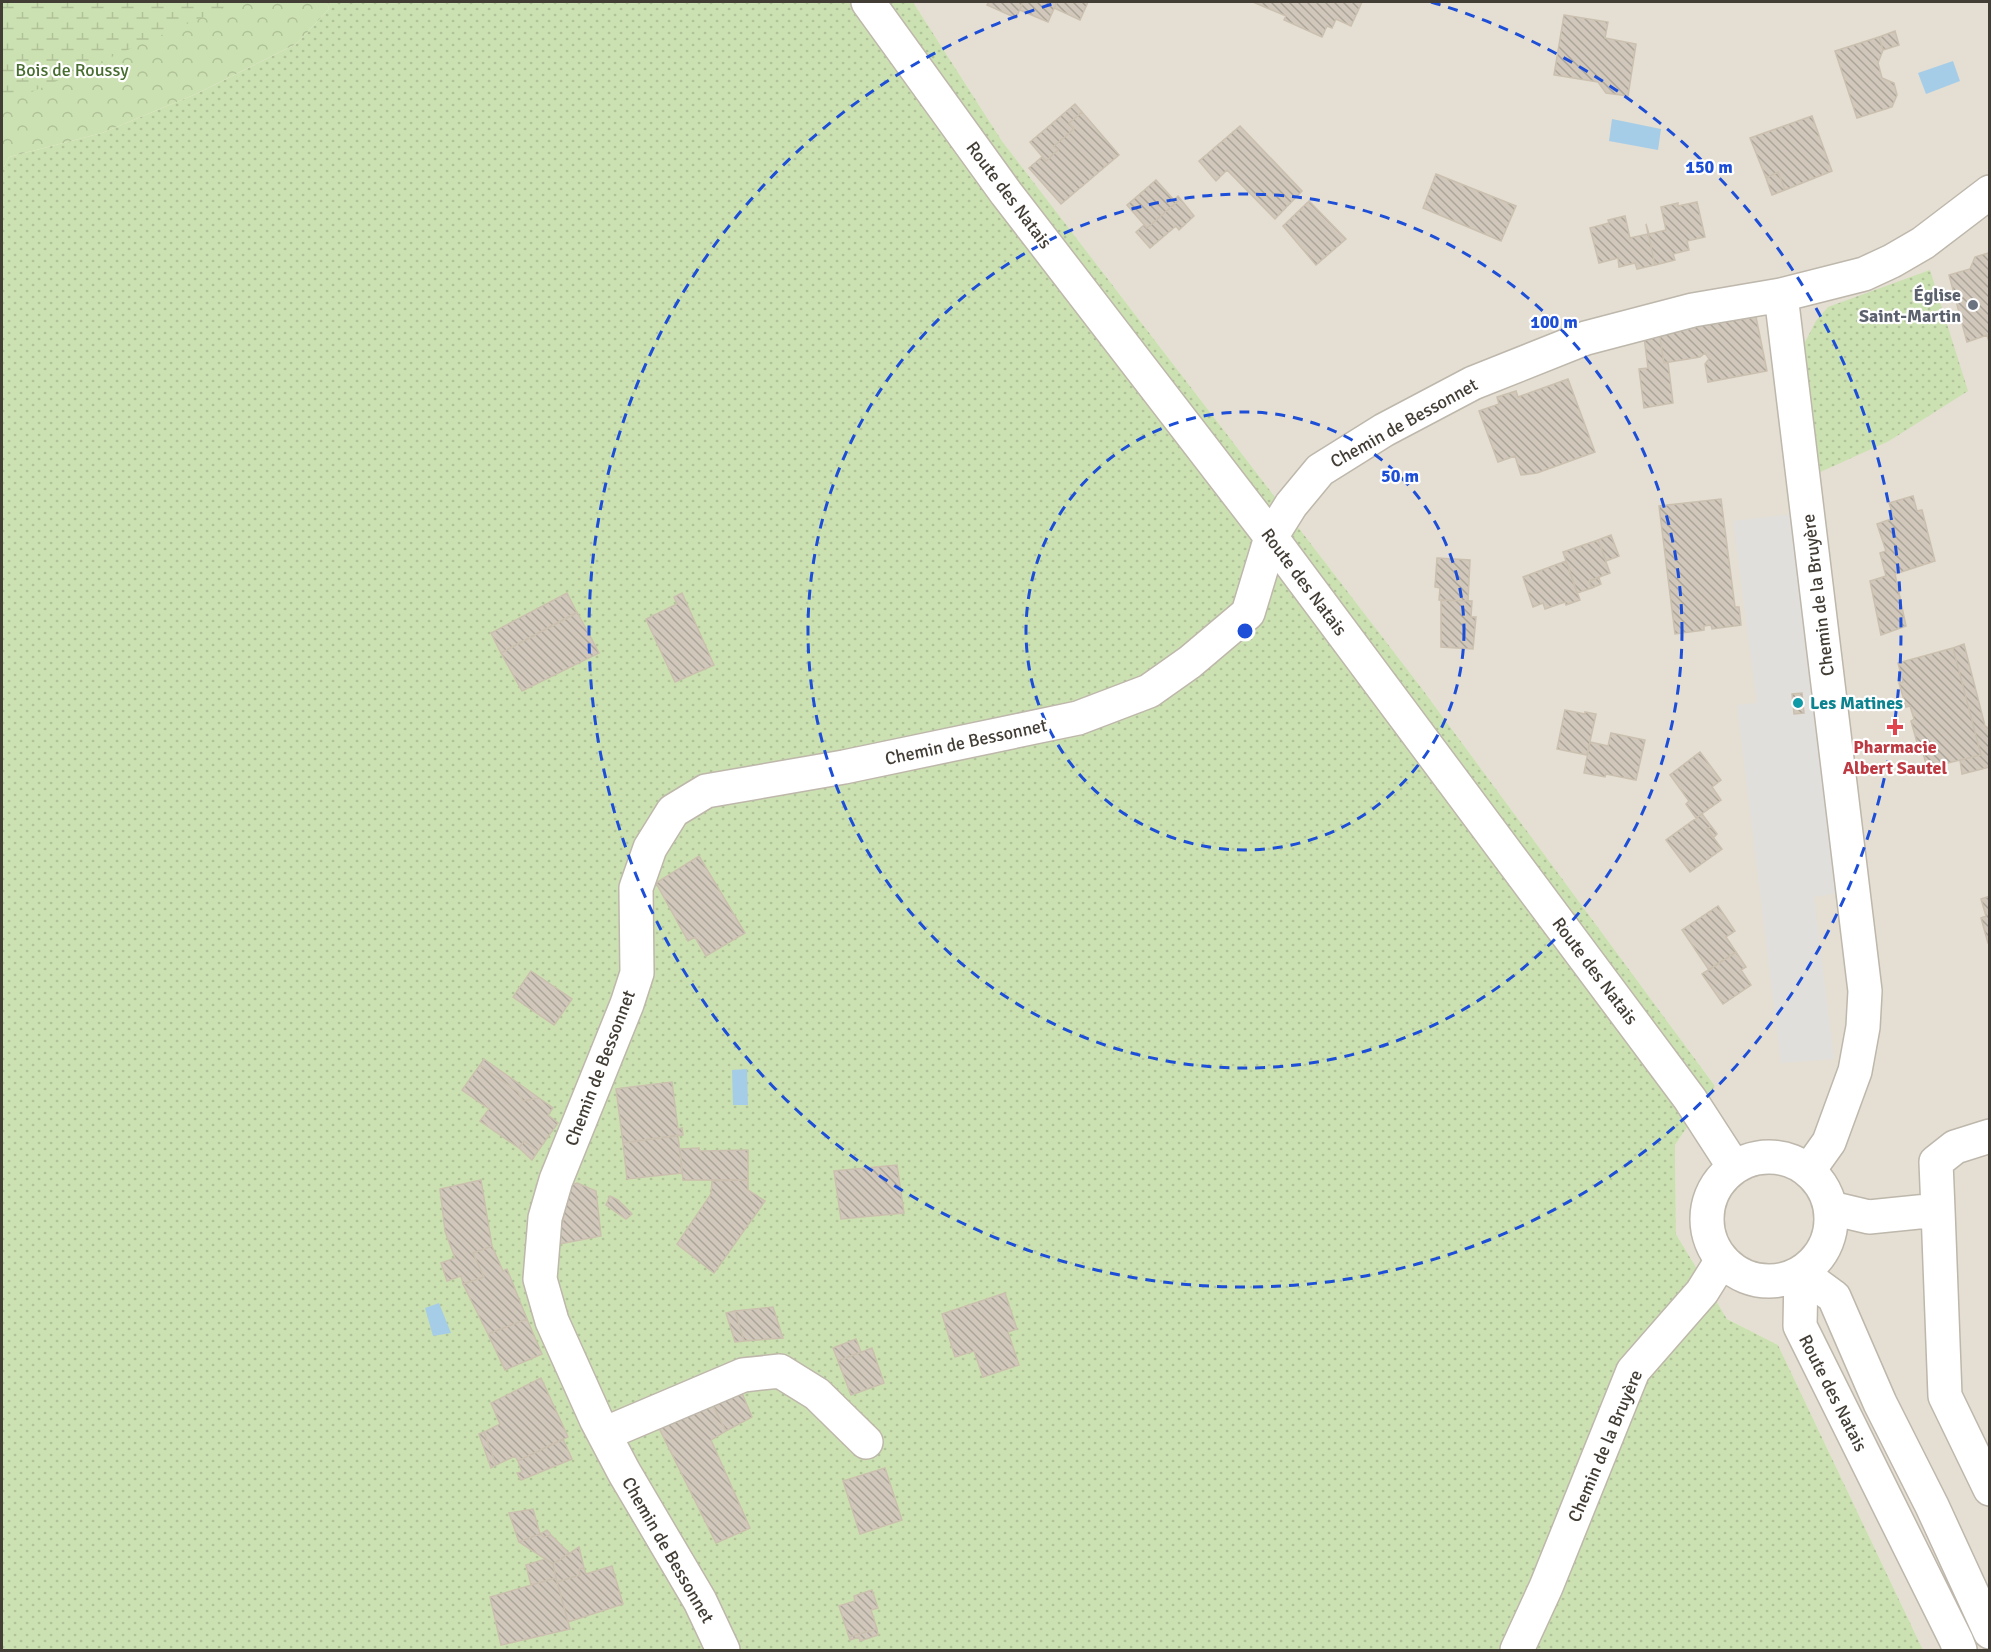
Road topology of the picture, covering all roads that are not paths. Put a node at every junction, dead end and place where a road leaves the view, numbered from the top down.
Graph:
1 (868, 2) edge
2 (1989, 192) edge
3 (1781, 295) junction
4 (1271, 537) junction
5 (1989, 1136) edge
6 (1734, 1167) junction
7 (1809, 1170) junction
8 (1831, 1208) junction
9 (1938, 1210) junction
10 (1722, 1260) junction
11 (1801, 1273) junction
12 (604, 1434) junction
13 (866, 1442) dead end
14 (1989, 1489) edge
15 (1989, 1632) edge
16 (1961, 1647) edge
17 (723, 1650) edge
18 (1516, 1650) edge

1 - 4 street, Route des Natais
2 - 3 street, Chemin de Bessonnet
3 - 4 street, Chemin de Bessonnet
3 - 7 street, Chemin de la Bruyère
4 - 6 street, Route des Natais
4 - 12 street, Chemin de Bessonnet
5 - 9 street
6 - 7 street
6 - 10 street
7 - 8 street
8 - 9 street
8 - 11 street
9 - 14 street
10 - 11 street
10 - 18 street, Chemin de la Bruyère
11 - 15 street, Route des Natais
11 - 16 street, Route des Natais
12 - 13 street
12 - 17 street, Chemin de Bessonnet

